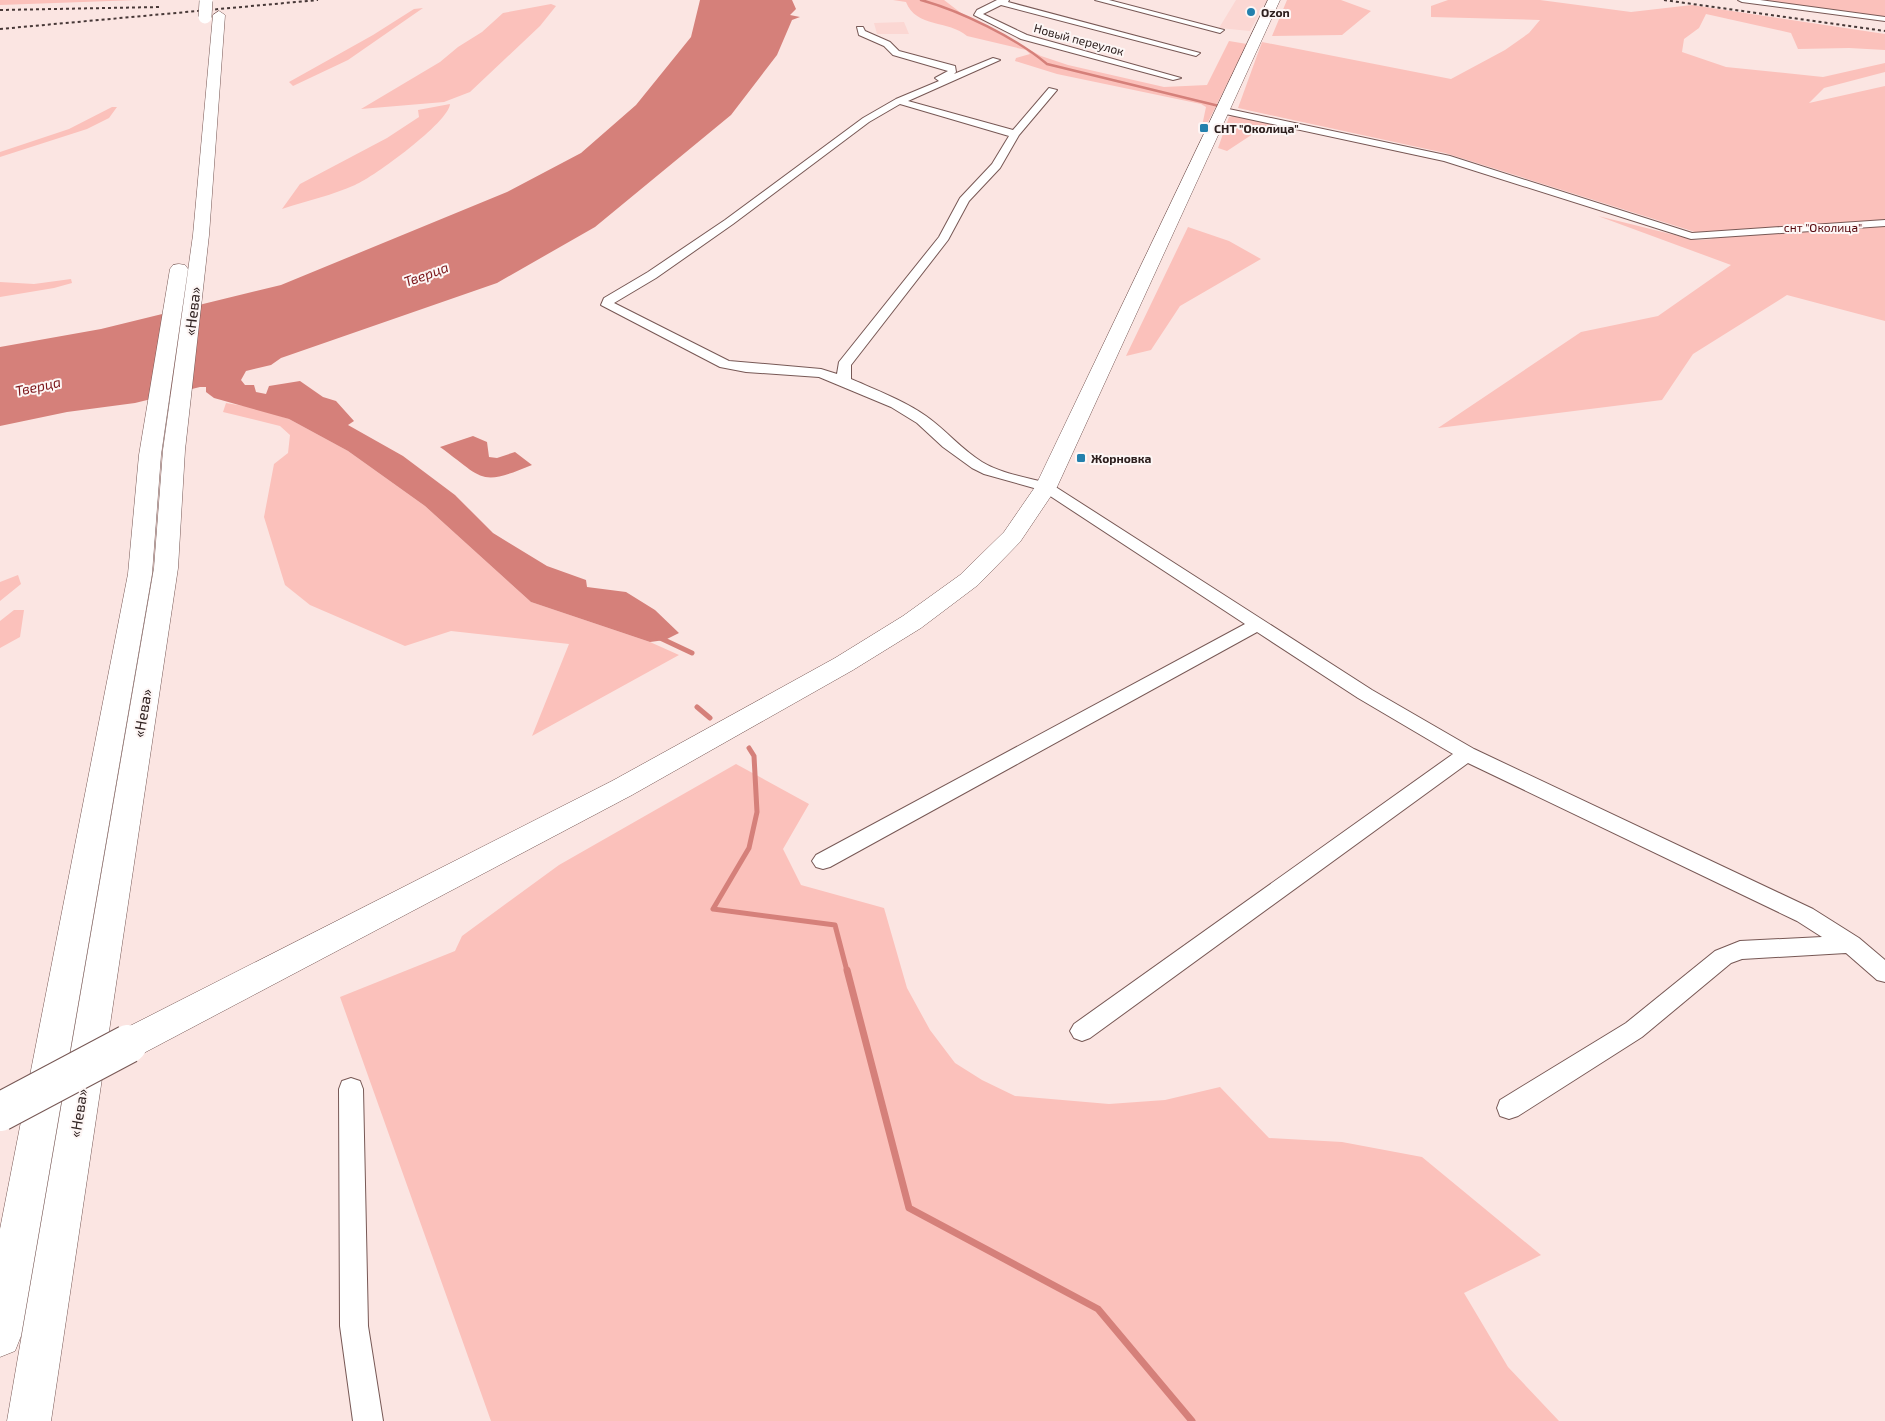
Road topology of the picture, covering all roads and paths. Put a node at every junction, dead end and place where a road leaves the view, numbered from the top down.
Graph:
1 (1099, 0) edge
2 (1274, 0) edge
3 (1742, 0) edge
4 (206, 1) edge
5 (1002, 1) edge
6 (215, 11) edge
7 (1885, 19) edge
8 (860, 29) dead end
9 (1220, 30) dead end
10 (1196, 52) dead end
11 (996, 60) dead end
12 (1176, 78) dead end
13 (926, 89) junction
14 (1052, 90) dead end
15 (899, 101) junction
16 (1224, 111) junction
17 (1015, 134) junction
18 (193, 154) dead end
19 (1885, 223) edge
20 (180, 258) dead end
21 (187, 276) junction
22 (846, 382) junction
23 (162, 453) junction
24 (1046, 487) junction
25 (1258, 624) junction
26 (1467, 754) junction
27 (823, 862) dead end
28 (1851, 944) junction
29 (1885, 973) edge
30 (1082, 1031) dead end
31 (351, 1089) dead end
32 (1510, 1108) dead end
33 (0, 1112) edge
34 (0, 1336) edge
35 (29, 1421) edge
36 (368, 1421) edge

1 - 9 street
2 - 16 main road
3 - 7 street
4 - 6 main road, «Нева», bridge
5 - 10 street
5 - 12 street, Новый переулок
6 - 18 main road, «Нева»
6 - 21 main road, «Нева»
8 - 13 street
11 - 13 street
13 - 15 street
14 - 17 street
15 - 17 street
15 - 22 street
16 - 19 street
16 - 24 main road
17 - 22 street
20 - 21 main road, «Нева»
21 - 23 main road, «Нева»
22 - 24 street
23 - 34 main road, «Нева»
23 - 35 main road, «Нева»
24 - 25 street
24 - 33 main road, bridge
25 - 26 street
25 - 27 street
26 - 28 street
26 - 30 street
28 - 29 street
28 - 32 street
31 - 36 street

